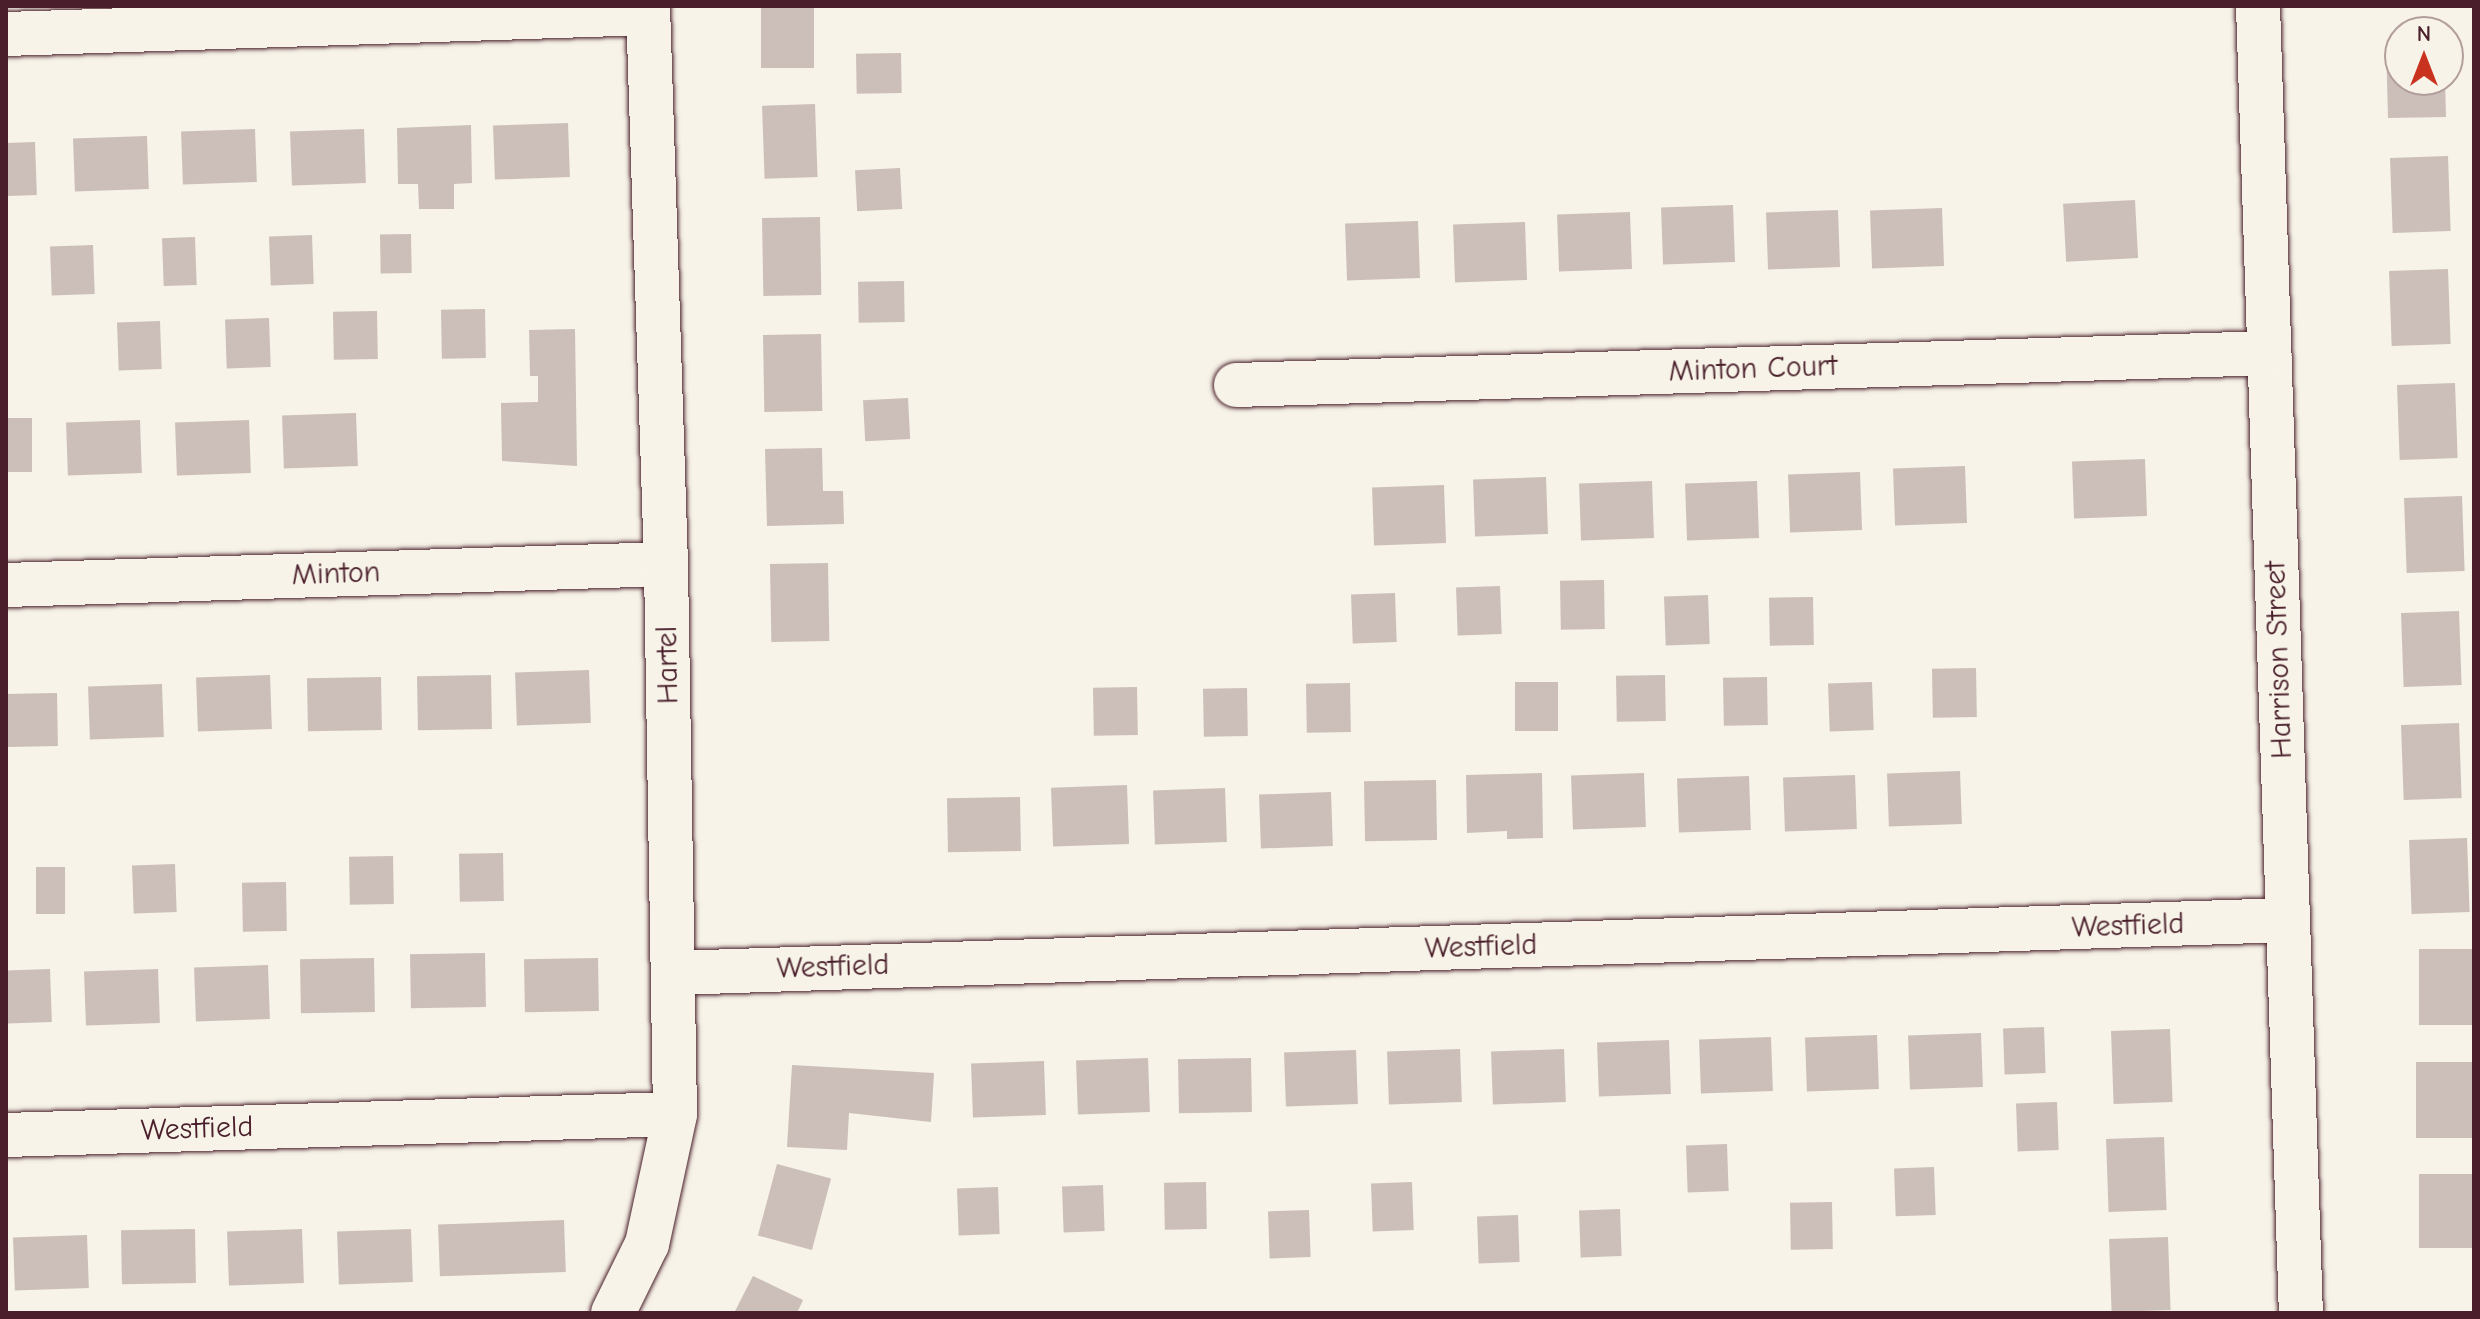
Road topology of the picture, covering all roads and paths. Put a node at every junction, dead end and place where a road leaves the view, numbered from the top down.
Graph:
1 (2258, 6) edge
2 (648, 10) edge
3 (6, 34) edge
4 (2270, 353) junction
5 (1236, 385) dead end
6 (666, 564) junction
7 (6, 585) edge
8 (2287, 920) junction
9 (674, 973) junction
10 (675, 1114) junction
11 (6, 1135) edge
12 (613, 1313) edge
13 (2301, 1313) edge

1 - 4 street, Harrison Street
2 - 3 street
2 - 6 street, Hartel
4 - 5 street, Minton Court
4 - 8 street, Harrison Street
6 - 7 street, Minton
6 - 9 street, Hartel
8 - 9 street, Westfield
8 - 13 street, Harrison Street
9 - 10 street, Hartel
10 - 11 street, Westfield
10 - 12 street, Hartel

